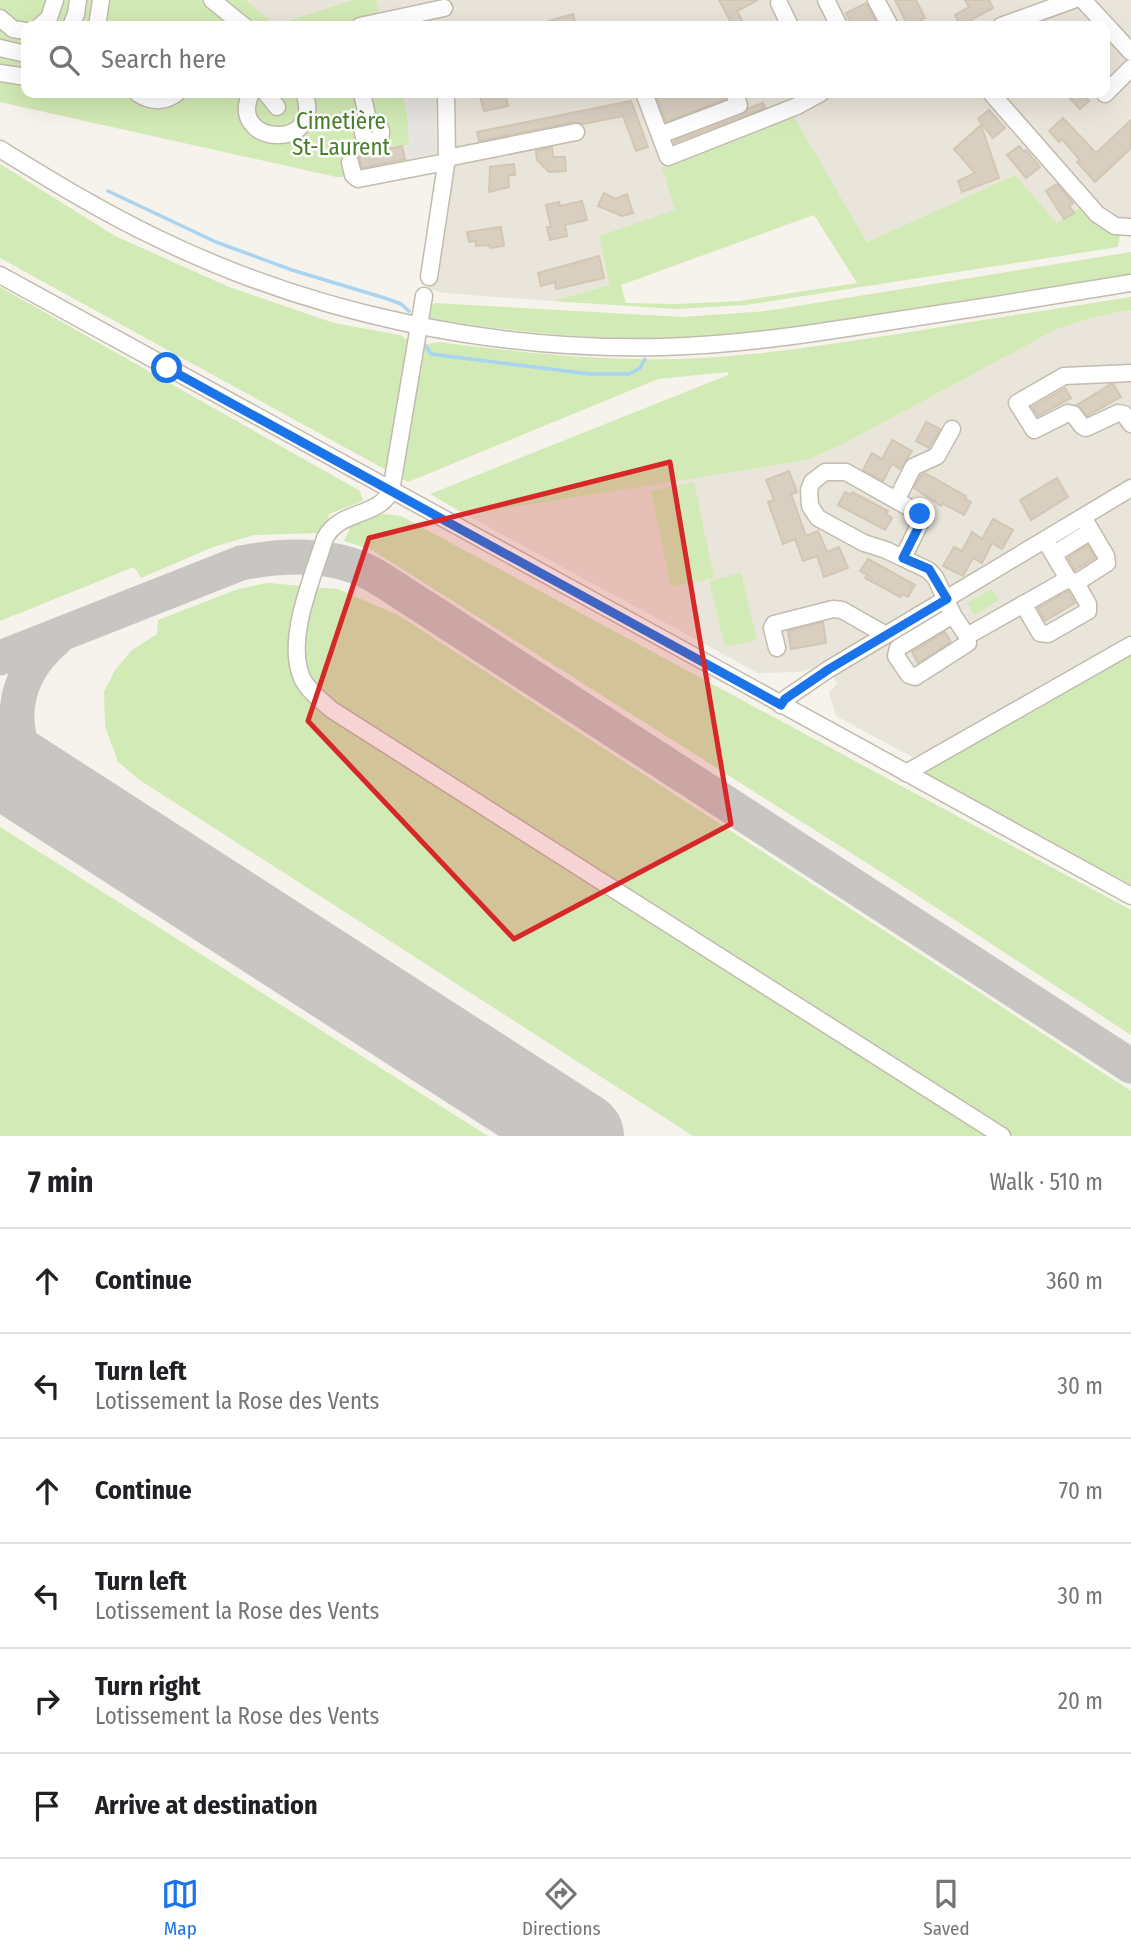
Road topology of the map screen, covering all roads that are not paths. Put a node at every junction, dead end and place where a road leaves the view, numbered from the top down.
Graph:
1 (55, 0) edge
2 (78, 0) edge
3 (101, 0) edge
4 (212, 0) edge
5 (826, 0) edge
6 (876, 0) edge
7 (1073, 0) edge
8 (1083, 0) edge
9 (779, 3) dead end
10 (444, 4) edge
11 (0, 18) edge
12 (46, 21) edge
13 (72, 21) edge
14 (98, 21) edge
15 (238, 21) edge
16 (379, 21) edge
17 (788, 21) edge
18 (836, 21) edge
19 (887, 21) edge
20 (1015, 21) edge
21 (1102, 21) edge
22 (1110, 29) edge
23 (21, 30) edge
24 (0, 48) edge
25 (1131, 52) edge
26 (21, 54) edge
27 (1131, 68) edge
28 (0, 73) edge
29 (21, 75) edge
30 (1110, 89) edge
31 (148, 98) edge
32 (168, 98) edge
33 (250, 98) edge
34 (270, 98) edge
35 (306, 98) edge
36 (363, 98) edge
37 (446, 98) edge
38 (646, 98) edge
39 (736, 98) edge
40 (812, 98) edge
41 (995, 98) edge
42 (277, 107) dead end
43 (369, 124) dead end
44 (576, 132) dead end
45 (660, 135) junction
46 (0, 149) edge
47 (447, 160) junction
48 (351, 162) dead end
49 (1131, 228) edge
50 (0, 275) edge
51 (429, 278) dead end
52 (1131, 283) edge
53 (424, 296) dead end
54 (417, 324) junction
55 (1131, 373) edge
56 (1131, 424) edge
57 (952, 429) dead end
58 (1131, 488) edge
59 (391, 491) junction
60 (897, 499) junction
61 (1087, 524) junction
62 (1049, 547) junction
63 (903, 558) junction
64 (1072, 581) junction
65 (947, 599) junction
66 (1023, 604) junction
67 (953, 615) junction
68 (886, 635) junction
69 (967, 636) junction
70 (1131, 645) edge
71 (777, 648) dead end
72 (781, 705) junction
73 (906, 773) junction
74 (1131, 896) edge
75 (1002, 1136) edge

1 - 12 street
2 - 13 street
3 - 14 street
4 - 15 street
5 - 18 street
6 - 19 street
7 - 20 street
8 - 21 street
9 - 17 street
10 - 16 street
11 - 23 street
22 - 25 street
24 - 26 street
27 - 30 street
28 - 29 street
31 - 32 street
33 - 35 street
34 - 42 street
36 - 43 street
37 - 47 street
38 - 45 street
39 - 45 street
40 - 45 street
41 - 49 street
44 - 47 street
46 - 54 street
47 - 48 street
47 - 51 street
50 - 59 street
52 - 54 street
53 - 54 street
54 - 59 street
55 - 56 street
57 - 60 street
58 - 61 street
59 - 72 street
59 - 75 street
60 - 63 street
60 - 63 street
61 - 62 street
61 - 64 street
62 - 64 street
62 - 65 street
63 - 65 street
64 - 66 street
64 - 66 street
65 - 67 street
65 - 68 street
66 - 69 street
67 - 69 street
67 - 69 street
68 - 71 street
68 - 72 street
70 - 73 street
72 - 73 street
73 - 74 street

